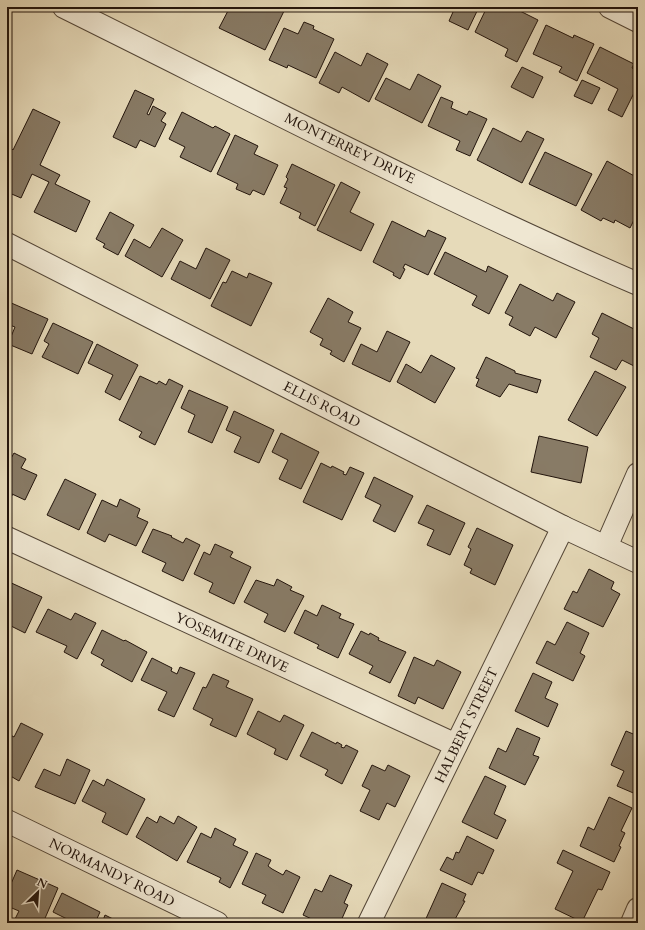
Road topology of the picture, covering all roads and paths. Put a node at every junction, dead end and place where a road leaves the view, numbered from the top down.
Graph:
1 (64, 7) edge
2 (610, 7) edge
3 (638, 21) edge
4 (7, 244) edge
5 (638, 284) edge
6 (638, 474) edge
7 (563, 527) junction
8 (7, 538) edge
9 (606, 547) junction
10 (638, 562) edge
11 (456, 745) junction
12 (7, 821) edge
13 (638, 909) edge
14 (217, 923) edge
15 (369, 923) edge
16 (632, 923) edge

1 - 5 street, MONTERREY DRIVE
2 - 3 street
4 - 7 street, ELLIS ROAD
6 - 9 street
7 - 9 street, ELLIS ROAD
7 - 11 street, HALBERT STREET
8 - 11 street, YOSEMITE DRIVE
9 - 10 street, ELLIS ROAD
11 - 15 street, HALBERT STREET
12 - 14 street, NORMANDY ROAD
13 - 16 street

